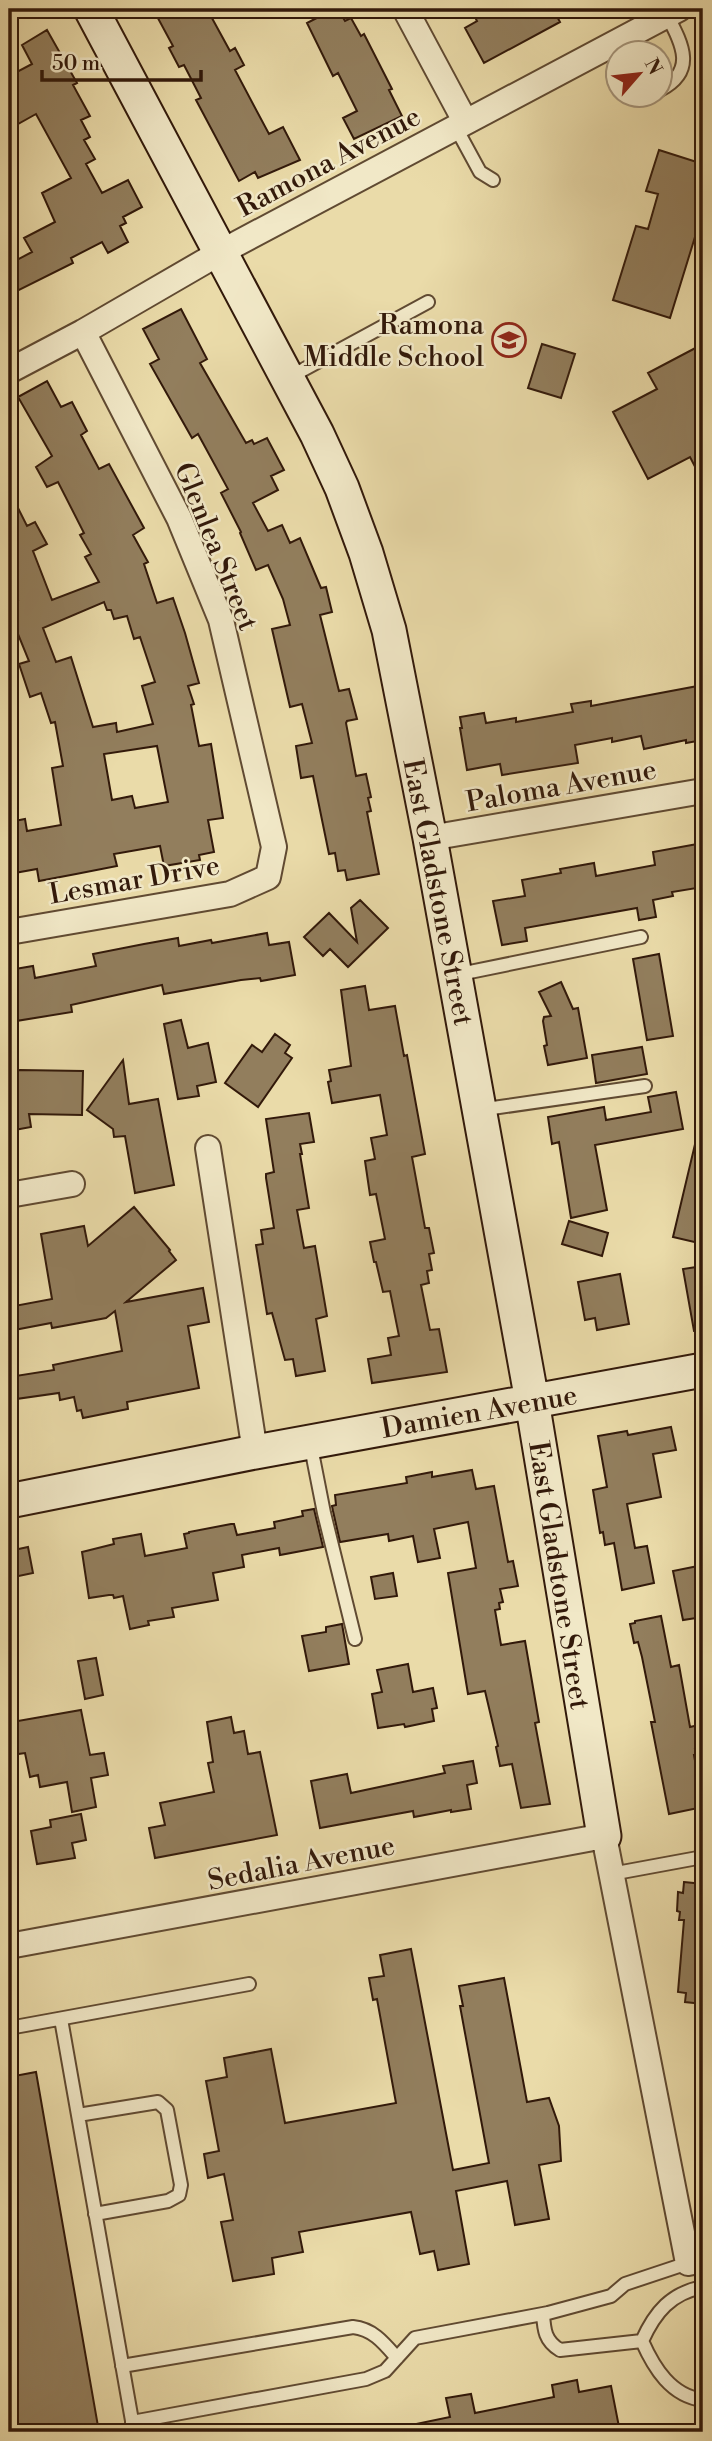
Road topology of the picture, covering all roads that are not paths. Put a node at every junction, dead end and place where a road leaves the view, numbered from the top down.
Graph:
1 (91, 9) edge
2 (405, 9) edge
3 (673, 12) edge
4 (674, 80) edge
5 (460, 124) junction
6 (493, 180) dead end
7 (221, 252) junction
8 (428, 302) dead end
9 (83, 332) junction
10 (9, 371) edge
11 (288, 378) junction
12 (703, 790) edge
13 (429, 838) junction
14 (268, 877) joint
15 (9, 932) edge
16 (641, 937) dead end
17 (454, 975) junction
18 (645, 1086) dead end
19 (479, 1111) junction
20 (208, 1148) dead end
21 (72, 1184) dead end
22 (9, 1195) edge
23 (703, 1370) edge
24 (532, 1401) junction
25 (310, 1442) junction
26 (255, 1452) junction
27 (9, 1501) edge
28 (355, 1639) dead end
29 (604, 1836) junction
30 (703, 1857) edge
31 (611, 1874) junction
32 (9, 1947) edge
33 (249, 1984) dead end
34 (61, 2019) junction
35 (9, 2028) edge
36 (78, 2115) junction
37 (95, 2214) junction
38 (696, 2261) edge
39 (703, 2287) edge
40 (542, 2314) junction
41 (642, 2341) junction
42 (397, 2358) junction
43 (122, 2366) junction
44 (703, 2400) edge
45 (133, 2427) edge

1 - 7 street, East Gladstone Street
2 - 5 street
3 - 4 lane
3 - 5 street, Ramona Avenue
5 - 6 lane
5 - 7 street, Ramona Avenue
7 - 9 street, Ramona Avenue
7 - 11 street, East Gladstone Street
8 - 11 lane
9 - 10 street, Ramona Avenue
9 - 14 street, Glenlea Street
11 - 13 street, East Gladstone Street
12 - 13 street, Paloma Avenue
13 - 17 street, East Gladstone Street
14 - 15 street, Lesmar Drive
16 - 17 lane
17 - 19 street, East Gladstone Street
18 - 19 lane
19 - 24 street, East Gladstone Street
20 - 26 street
21 - 22 street
23 - 24 street, Damien Avenue
24 - 25 street, Damien Avenue
24 - 29 street, East Gladstone Street
25 - 26 street, Damien Avenue
25 - 28 lane
26 - 27 street, Damien Avenue
29 - 31 street
29 - 32 street, Sedalia Avenue
30 - 31 lane
31 - 38 street
33 - 34 lane
34 - 35 lane
34 - 36 lane
36 - 37 lane
36 - 37 lane
37 - 43 lane
38 - 40 lane
39 - 41 lane
40 - 41 lane
40 - 42 lane
41 - 44 lane
42 - 43 lane
42 - 45 lane
43 - 45 lane

